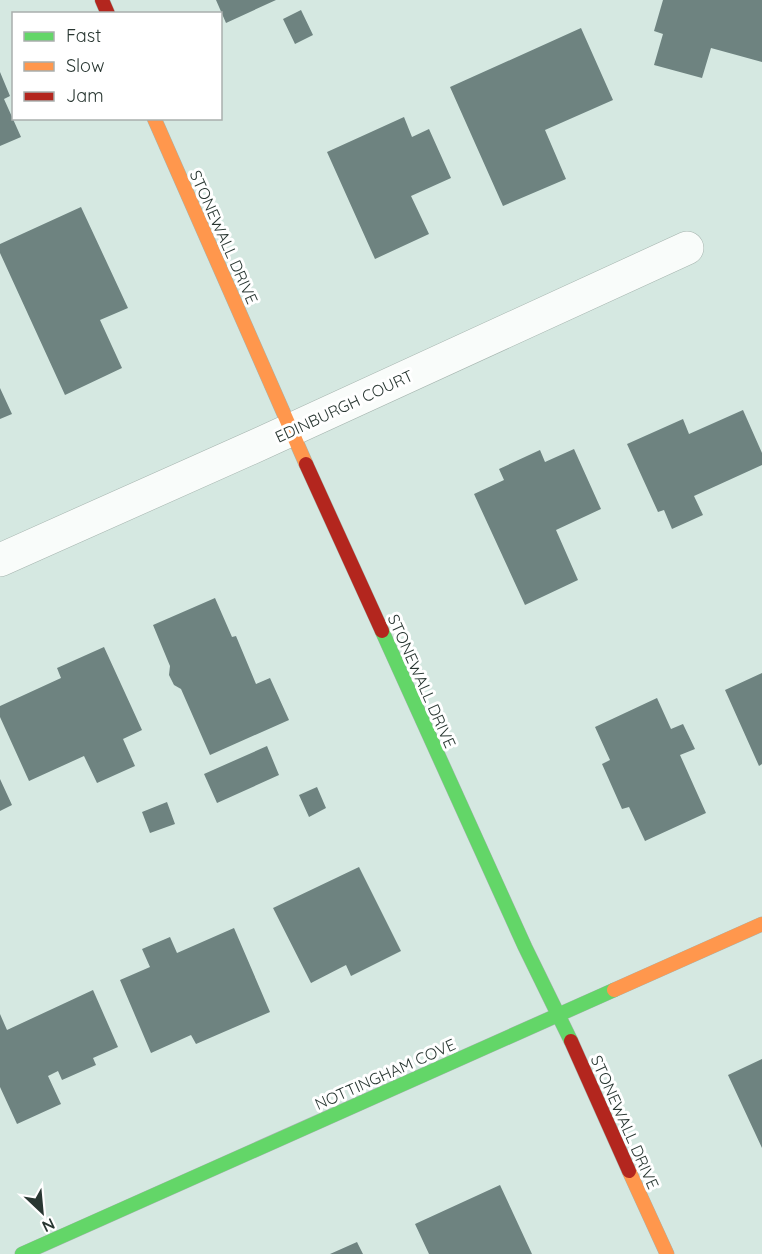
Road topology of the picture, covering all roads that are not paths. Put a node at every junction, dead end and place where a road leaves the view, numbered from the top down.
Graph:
1 (155, 120) edge
2 (687, 248) dead end
3 (291, 430) junction
4 (0, 560) edge
5 (762, 924) edge
6 (559, 1015) junction
7 (22, 1254) edge
8 (667, 1254) edge

1 - 3 street, STONEWALL DRIVE
2 - 3 street, EDINBURGH COURT
3 - 4 street, EDINBURGH COURT
3 - 6 street, STONEWALL DRIVE
5 - 6 street, NOTTINGHAM COVE
6 - 7 street, NOTTINGHAM COVE
6 - 8 street, STONEWALL DRIVE

